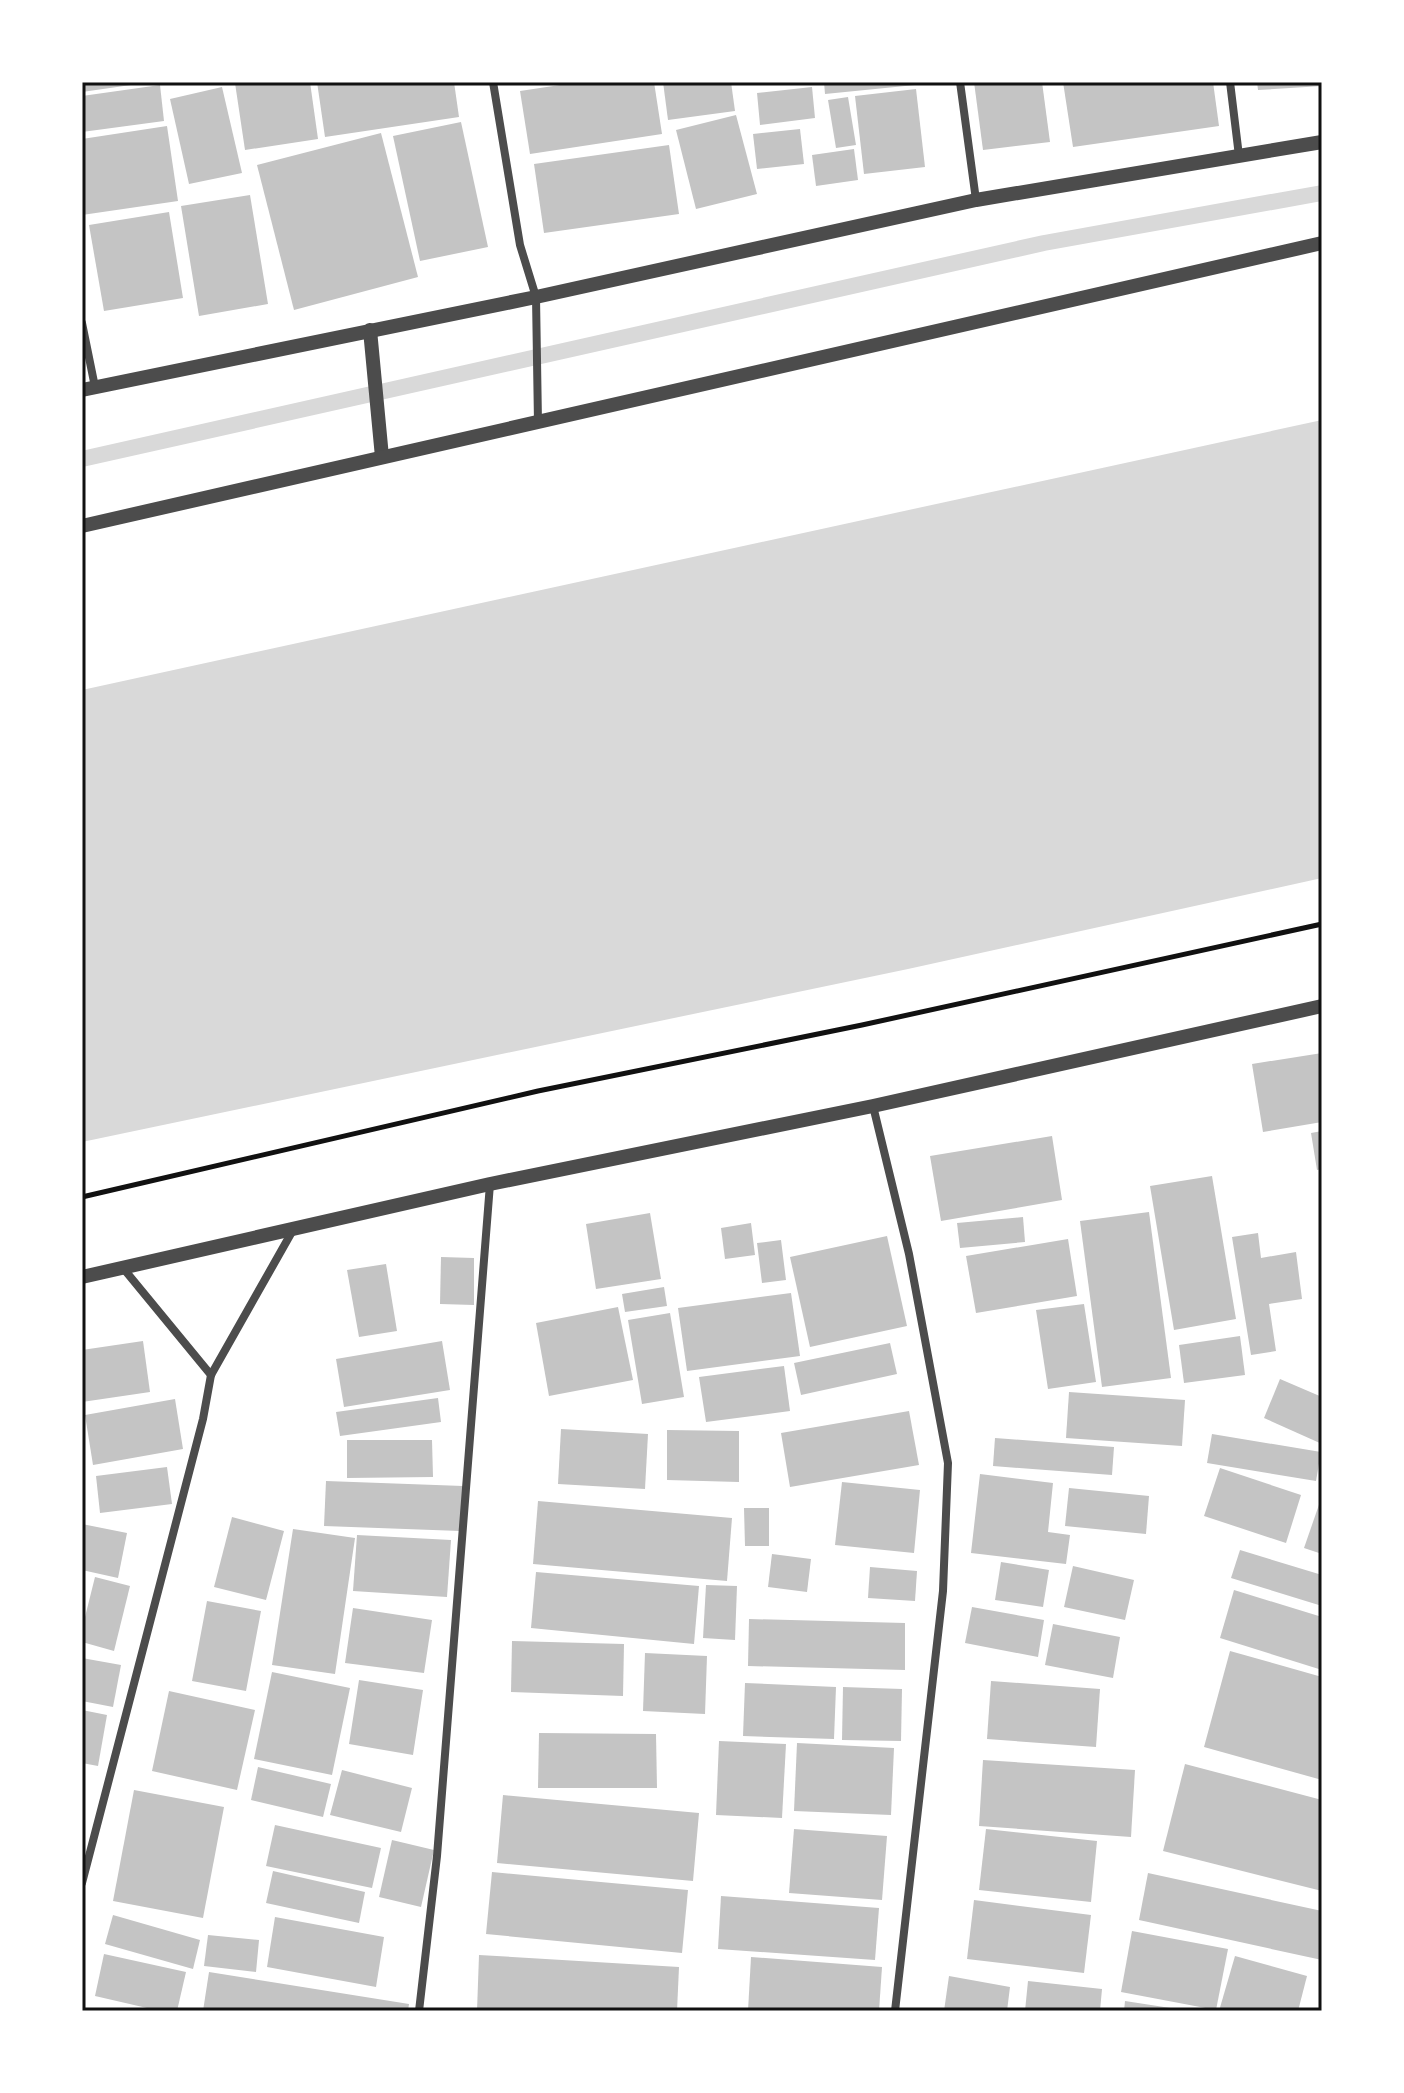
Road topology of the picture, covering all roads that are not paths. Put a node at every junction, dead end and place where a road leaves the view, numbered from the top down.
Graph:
1 (493, 82) edge
2 (960, 82) edge
3 (1230, 82) edge
4 (1322, 142) edge
5 (1239, 157) junction
6 (976, 200) junction
7 (1322, 243) edge
8 (536, 304) junction
9 (82, 323) edge
10 (370, 330) junction
11 (89, 389) edge
12 (538, 417) junction
13 (382, 451) junction
14 (82, 526) edge
15 (1322, 1006) edge
16 (873, 1106) junction
17 (490, 1184) junction
18 (294, 1229) junction
19 (123, 1268) junction
20 (82, 1277) edge
21 (211, 1375) junction
22 (82, 1883) edge
23 (419, 2011) edge
24 (895, 2011) edge

1 - 8 street
2 - 6 street
3 - 5 street
4 - 5 street
5 - 6 street
6 - 8 street
7 - 12 street
8 - 10 street
8 - 12 street
9 - 11 street
10 - 11 street
10 - 13 street
12 - 13 street
13 - 14 street
15 - 16 street
16 - 17 street
16 - 24 street
17 - 18 street
17 - 23 street
18 - 19 street
18 - 21 street
19 - 20 street
19 - 21 street
21 - 22 street

